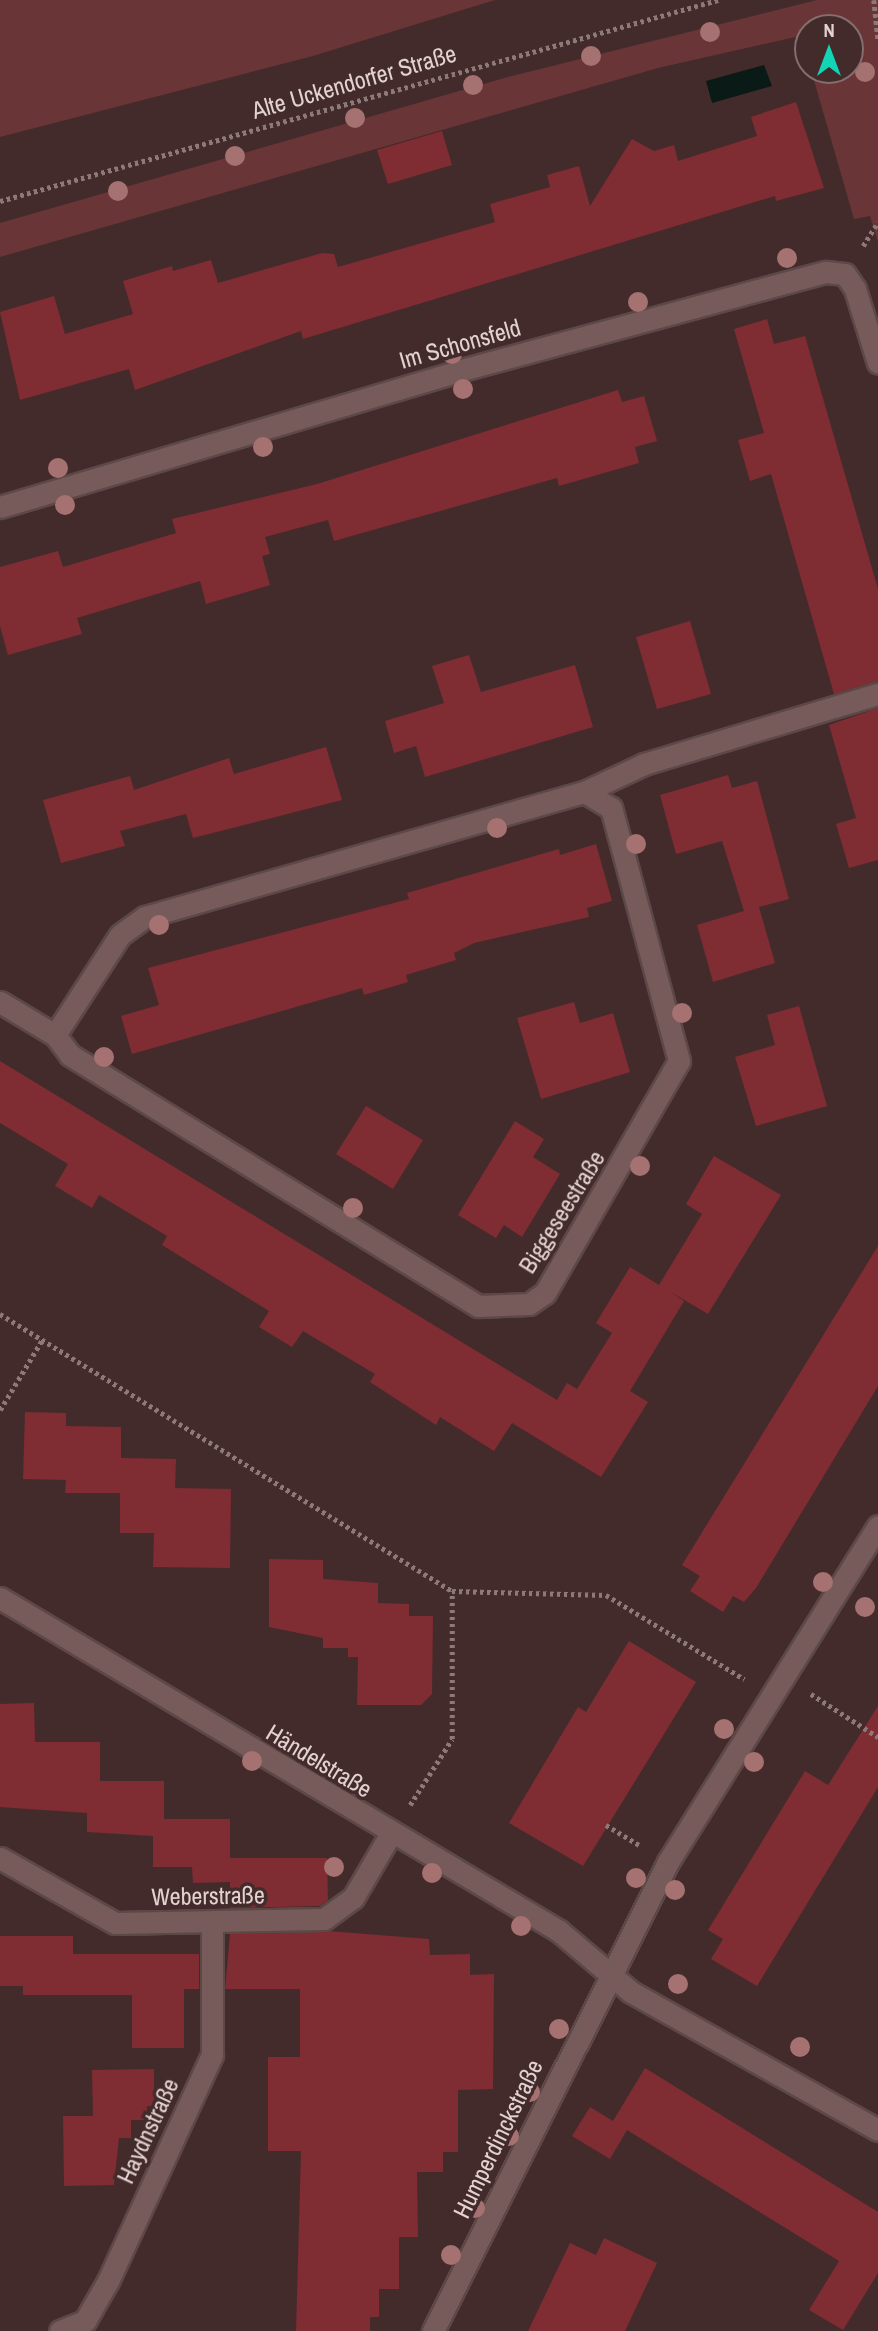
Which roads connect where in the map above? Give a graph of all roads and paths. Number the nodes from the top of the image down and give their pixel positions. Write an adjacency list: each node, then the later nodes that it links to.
1 (718, 0): 4 (path, Alte Uckendorfer Straße)
2 (874, 0): 3 (path)
3 (878, 39)
4 (0, 201)
5 (878, 363): 6 (street, Im Schonsfeld)
6 (0, 507)
7 (878, 694): 8 (street)
8 (584, 792): 10 (street); 10 (street, Biggeseestraße)
9 (0, 1002): 10 (street, Biggeseestraße)
10 (55, 1035)
11 (0, 1314): 12 (path)
12 (42, 1339): 13 (path); 15 (path)
13 (0, 1410)
14 (878, 1526): 17 (street)
15 (452, 1591): 18 (path); 20 (path)
16 (0, 1598): 20 (street, Händelstraße)
17 (784, 1677): 18 (street); 19 (path)
18 (772, 1695): 23 (street)
19 (878, 1737)
20 (390, 1835): 22 (street, Weberstraße); 23 (street, Händelstraße)
21 (0, 1858): 22 (street, Weberstraße)
22 (212, 1924): 25 (street, Haydnstraße)
23 (610, 1970): 24 (street, Händelstraße); 26 (street, Humperdinckstraße)
24 (878, 2130)
25 (60, 2331)
26 (433, 2331)

